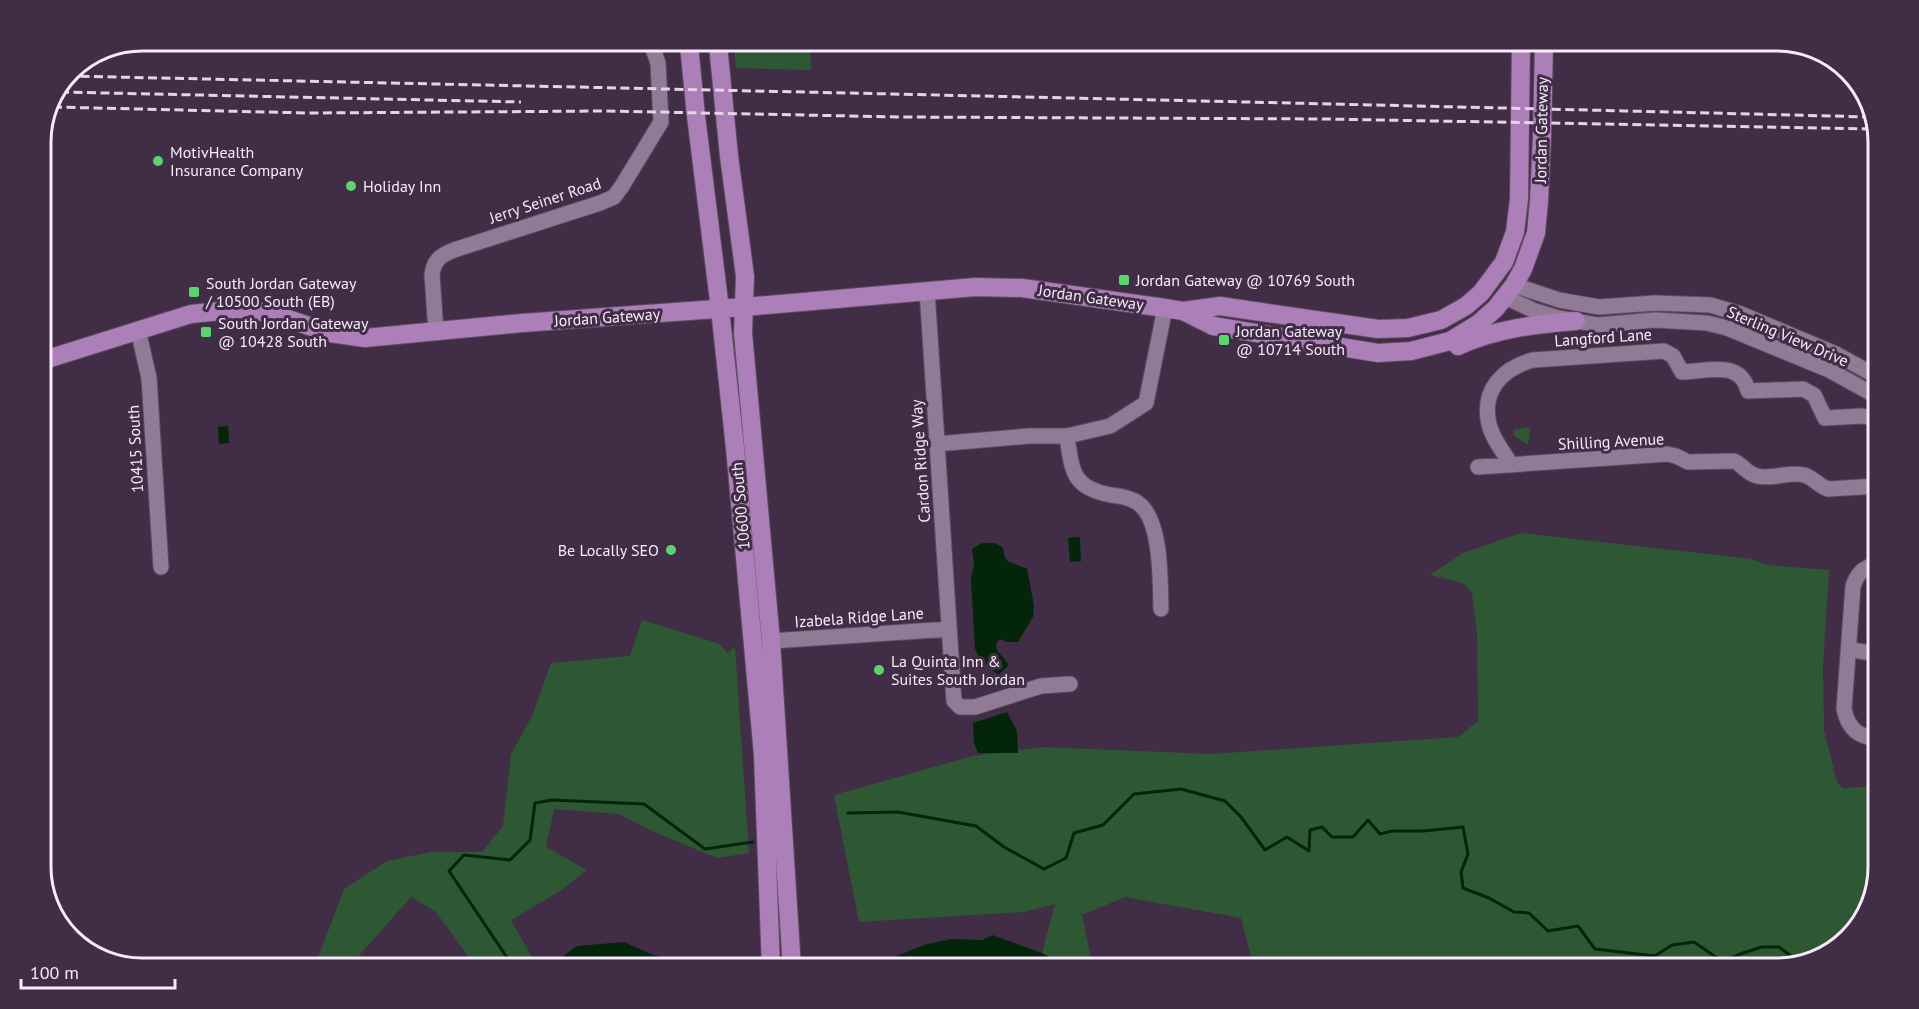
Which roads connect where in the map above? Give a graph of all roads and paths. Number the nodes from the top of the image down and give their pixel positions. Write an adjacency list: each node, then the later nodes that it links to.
1 (654, 51): 15 (street, Jerry Seiner Road)
2 (690, 51): 10 (main road, 10600 South)
3 (719, 51): 9 (main road, 10600 South)
4 (1521, 51): 6 (main road, Jordan Gateway)
5 (1544, 51): 8 (main road, Jordan Gateway)
6 (1518, 208): 8 (main road); 13 (main road, Jordan Gateway)
7 (927, 290): 9 (main road, Jordan Gateway); 11 (main road, Jordan Gateway); 22 (street, Cardon Ridge Way)
8 (1508, 290): 12 (street, Sterling View Drive); 13 (main road); 16 (main road, Jordan Gateway); 18 (street, Sterling View Drive)
9 (744, 307): 10 (main road, Jordan Gateway); 30 (main road, 10600 South)
10 (720, 309): 15 (main road, Jordan Gateway); 35 (main road, 10600 South)
11 (1174, 309): 13 (main road, Jordan Gateway); 16 (main road, Jordan Gateway); 21 (street)
12 (1576, 321): 16 (main road); 19 (street, Sterling View Drive)
13 (1378, 329)
14 (138, 330): 15 (main road, Jordan Gateway); 17 (main road, Jordan Gateway); 26 (street, 10415 South)
15 (436, 332)
16 (1346, 348)
17 (51, 358)
18 (1868, 372)
19 (1868, 391)
20 (1868, 417): 23 (street, Langford Lane)
21 (1067, 436): 22 (street); 28 (street)
22 (936, 444): 29 (street, Cardon Ridge Way)
23 (1511, 465): 24 (street, Shilling Avenue); 25 (street, Shilling Avenue)
24 (1478, 467)
25 (1868, 487)
26 (160, 567)
27 (1868, 568): 31 (street)
28 (1161, 609)
29 (949, 629): 30 (street, Izabela Ridge Lane); 33 (street, Cardon Ridge Way)
30 (771, 641): 36 (main road, 10600 South)
31 (1849, 649): 32 (street); 34 (street)
32 (1868, 652)
33 (1070, 684)
34 (1868, 737)
35 (771, 958)
36 (791, 958)

